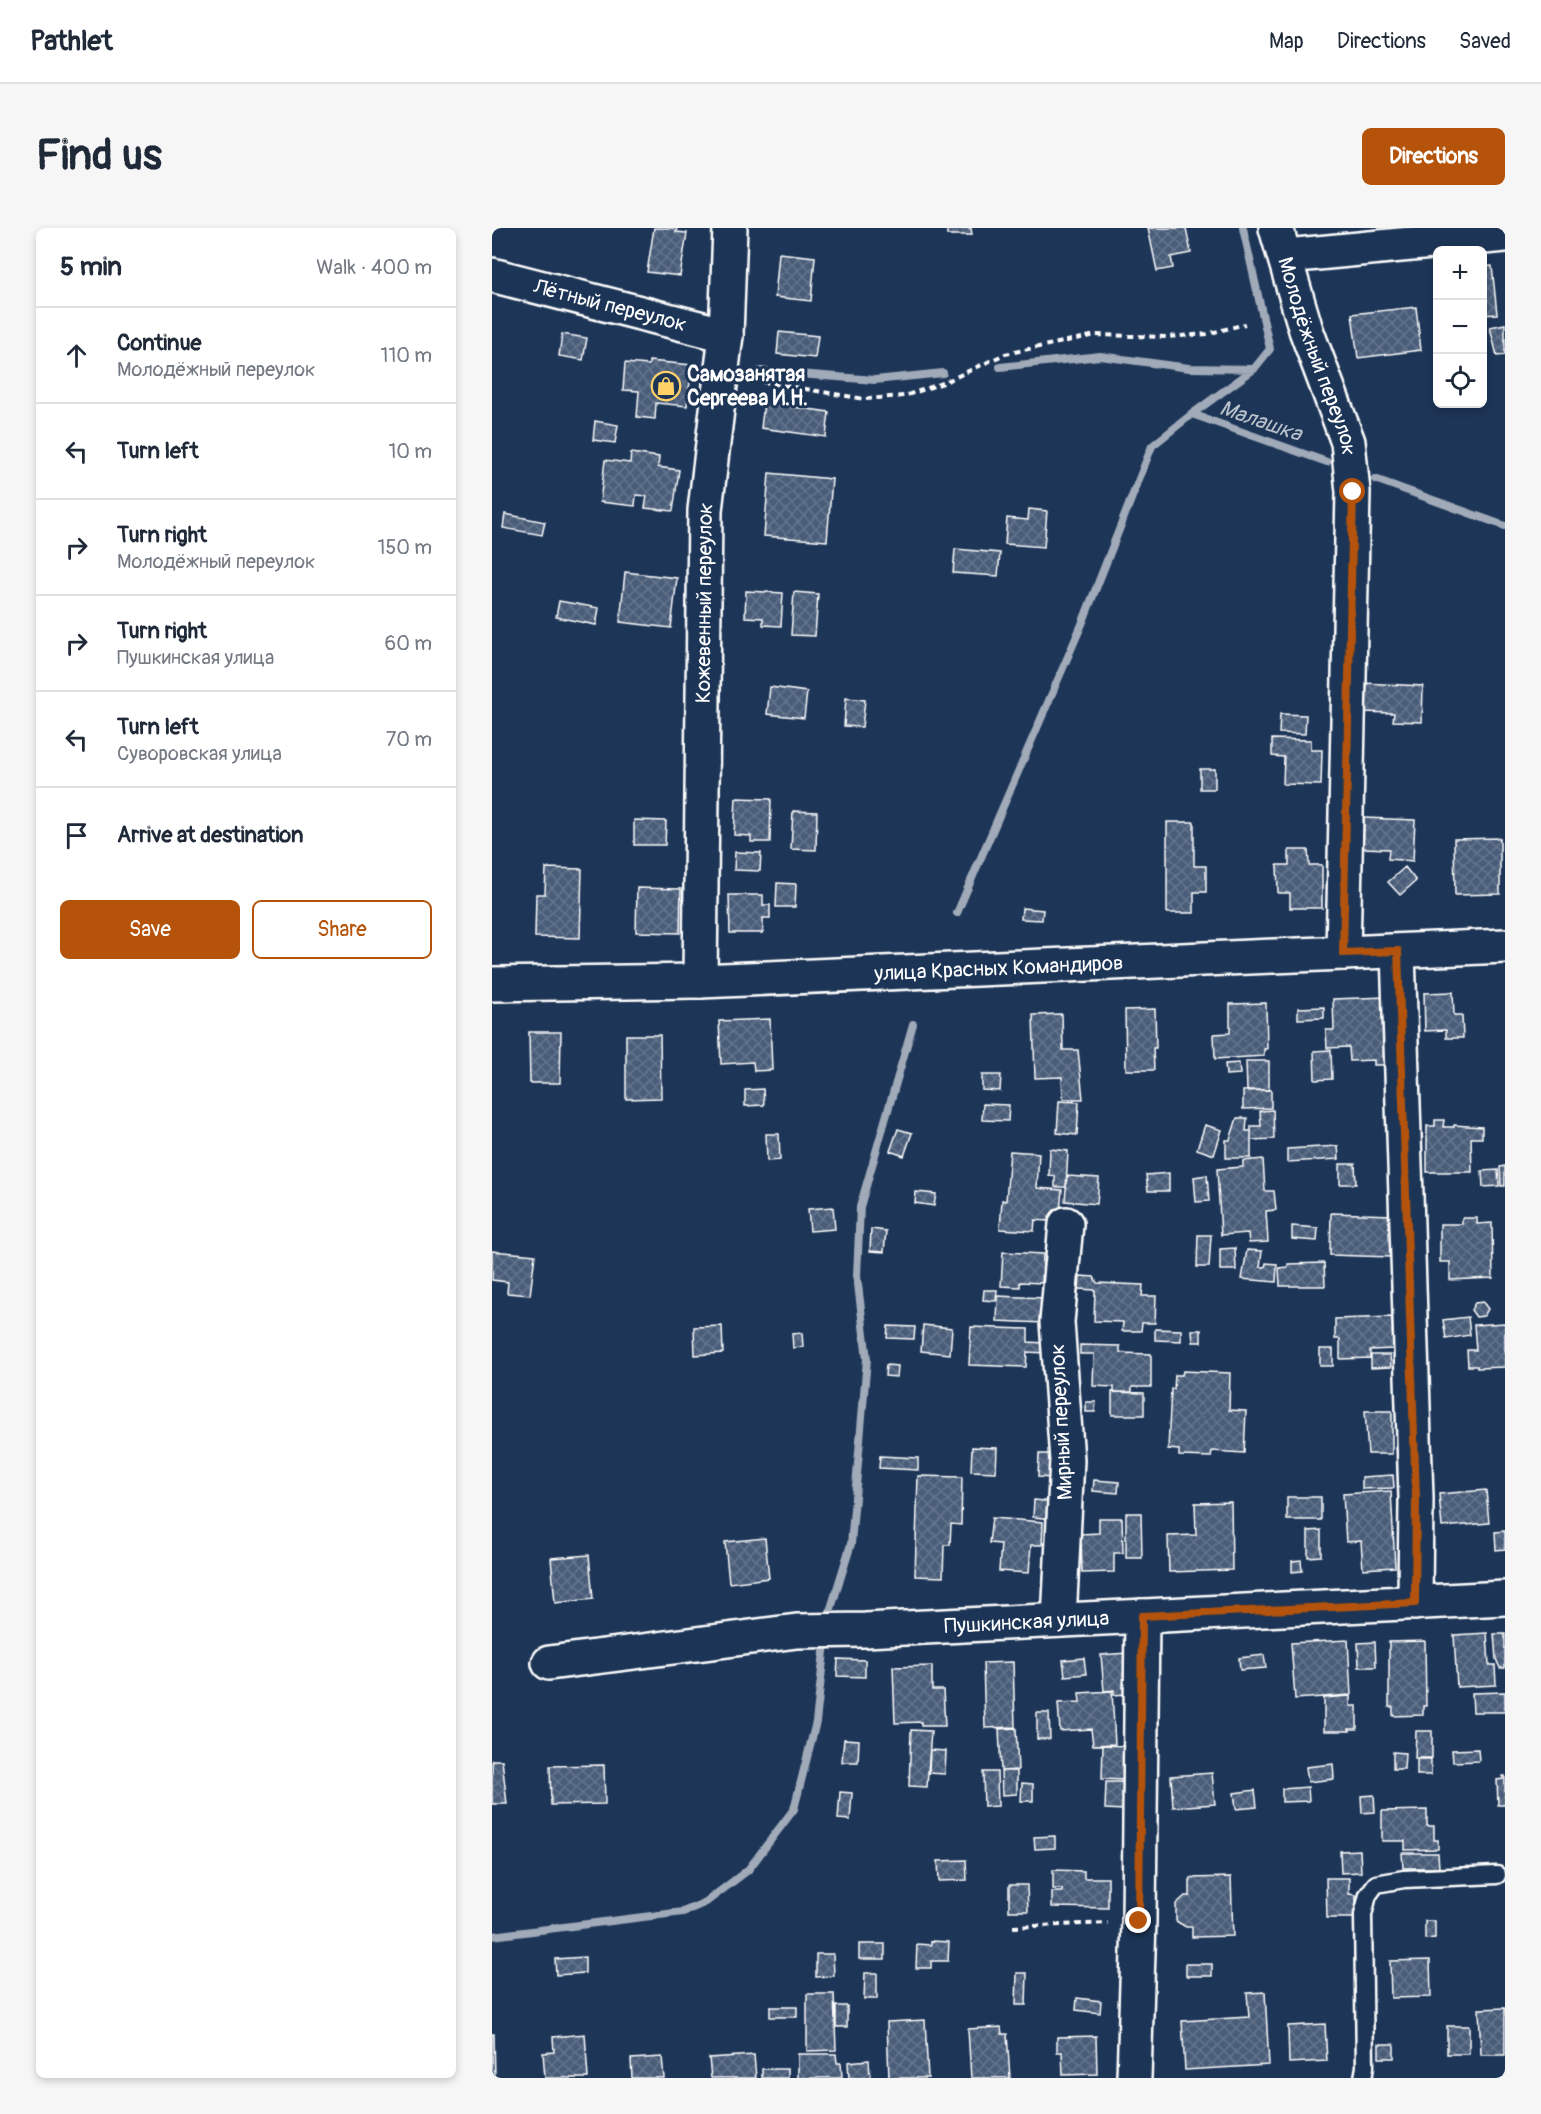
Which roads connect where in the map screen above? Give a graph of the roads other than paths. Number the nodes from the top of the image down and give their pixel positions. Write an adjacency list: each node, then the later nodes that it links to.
1 (730, 228): 5 (street, Кожевенный переулок)
2 (1505, 234): 3 (street)
3 (1281, 242): 8 (street, Молодёжный переулок)
4 (492, 275): 5 (street, Лётный переулок)
5 (726, 335): 9 (street, Кожевенный переулок)
6 (1505, 946): 7 (street, улица Красных Командиров)
7 (1398, 951): 8 (street, улица Красных Командиров); 13 (street)
8 (1343, 953): 9 (street, улица Красных Командиров)
9 (700, 981): 10 (street, улица Красных Командиров)
10 (492, 984)
11 (1066, 1224): 15 (street, Мирный переулок)
12 (1505, 1598): 13 (street, Пушкинская улица)
13 (1415, 1603): 14 (street, Пушкинская улица)
14 (1142, 1616): 15 (street, Пушкинская улица); 18 (street)
15 (1059, 1620): 16 (street, Пушкинская улица)
16 (549, 1663)
17 (1497, 1875): 19 (lane)
18 (1134, 2078)
19 (1363, 2078)

